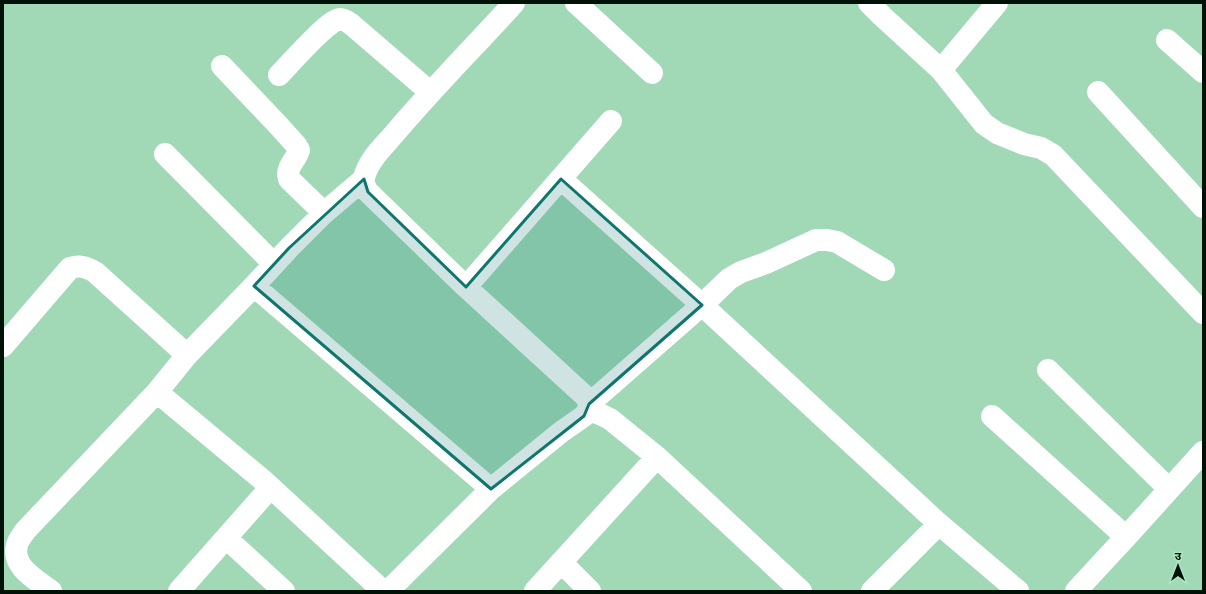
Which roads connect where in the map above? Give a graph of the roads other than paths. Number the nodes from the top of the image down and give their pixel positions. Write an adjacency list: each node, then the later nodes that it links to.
1 (514, 3): 11 (street)
2 (576, 3): 9 (street)
3 (869, 3): 7 (street)
4 (993, 4): 7 (street)
5 (1167, 40): 8 (street)
6 (222, 66): 18 (street)
7 (941, 70): 24 (street)
8 (1203, 72)
9 (652, 73)
10 (279, 75): 11 (street)
11 (430, 92): 15 (street)
12 (1098, 92): 17 (street)
13 (611, 121): 16 (street)
14 (165, 154): 19 (street)
15 (364, 178): 18 (street); 22 (street)
16 (561, 178): 22 (street); 23 (street)
17 (1203, 207)
18 (324, 213): 19 (street)
19 (274, 264): 21 (street)
20 (884, 270): 23 (street)
21 (254, 286): 26 (street); 34 (street)
22 (466, 286): 29 (street)
23 (702, 305): 29 (street); 36 (street)
24 (1203, 313)
25 (3, 346): 26 (street)
26 (187, 355): 28 (street)
27 (1048, 370): 35 (street)
28 (156, 392): 33 (street); 40 (street)
29 (589, 407): 32 (street); 34 (street)
30 (992, 416): 37 (street)
31 (1203, 452): 35 (street)
32 (657, 457): 39 (street); 47 (street)
33 (270, 488): 38 (street); 43 (street)
34 (491, 489): 44 (street)
35 (1169, 489): 37 (street)
36 (939, 524): 48 (street); 49 (street)
37 (1126, 537): 50 (street)
38 (226, 538): 41 (street); 42 (street)
39 (561, 562): 45 (street); 46 (street)
40 (51, 591)
41 (179, 591)
42 (284, 591)
43 (384, 591)
44 (388, 591)
45 (535, 591)
46 (590, 591)
47 (801, 591)
48 (872, 591)
49 (1018, 591)
50 (1076, 591)

